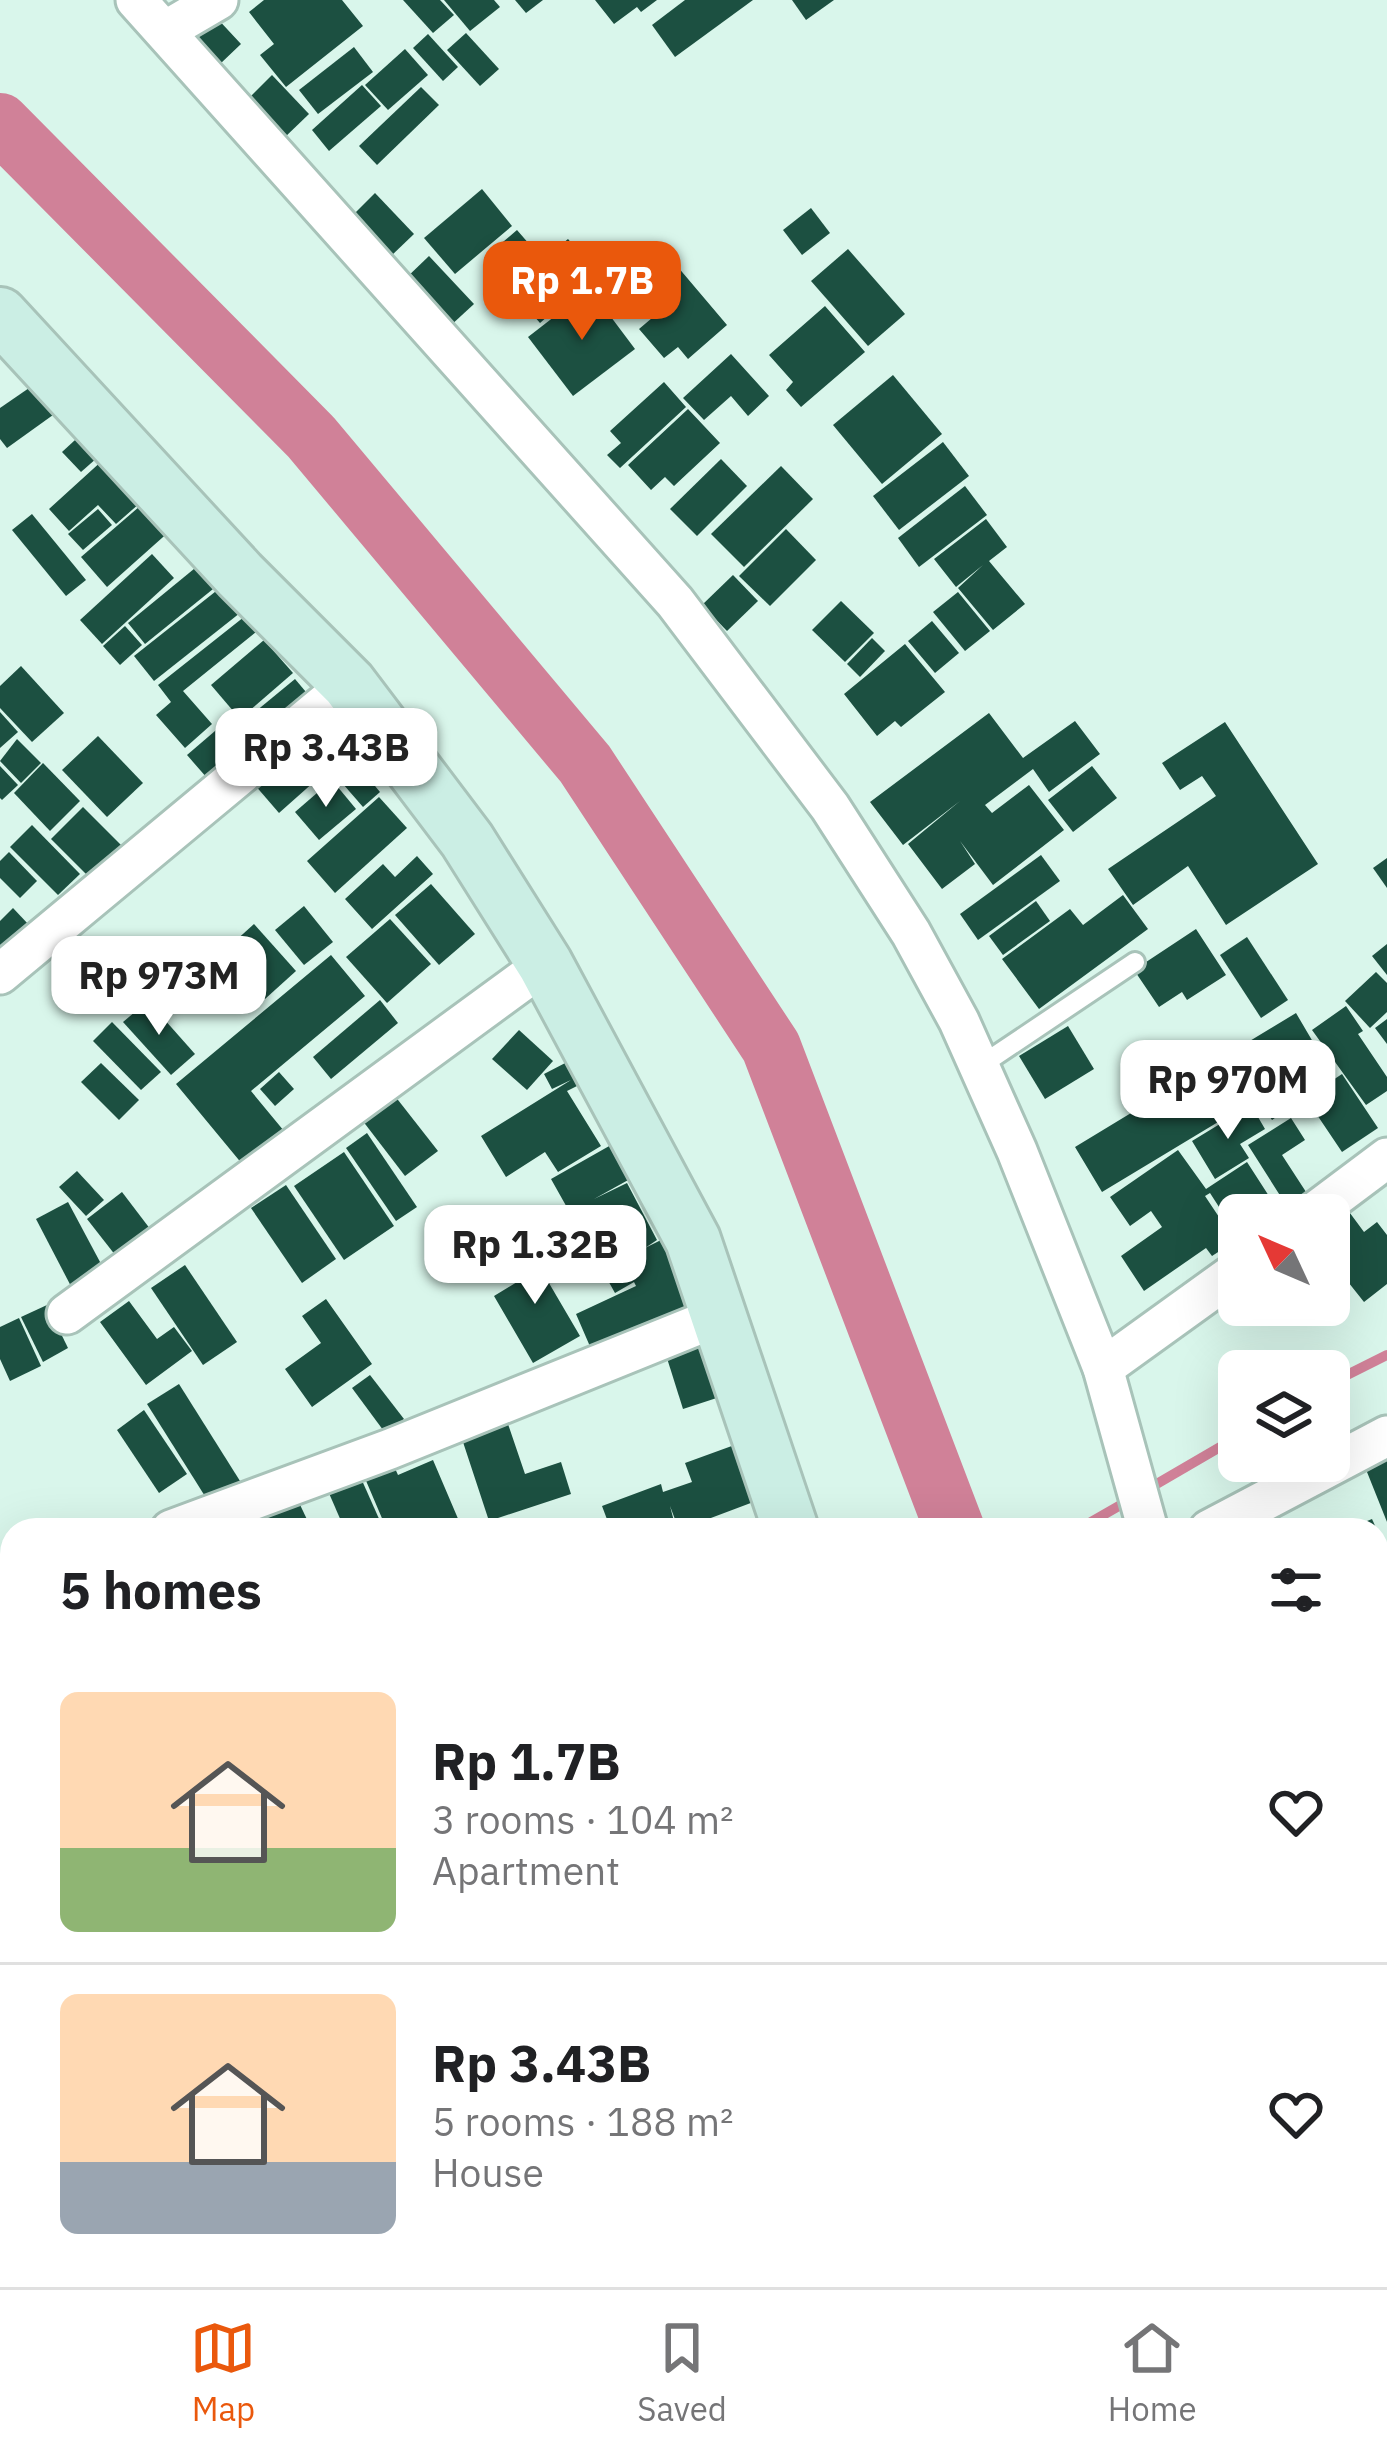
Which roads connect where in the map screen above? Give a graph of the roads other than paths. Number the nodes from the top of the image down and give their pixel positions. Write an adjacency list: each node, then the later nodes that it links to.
1 (136, 0): 3 (street)
2 (218, 0): 3 (street)
3 (165, 31): 9 (street)
4 (0, 314): 5 (street)
5 (349, 684): 7 (street); 8 (street)
6 (1135, 962): 9 (lane)
7 (544, 964): 13 (street); 14 (street)
8 (0, 974)
9 (980, 1066): 15 (street)
10 (1387, 1158): 11 (street)
11 (1339, 1194)
12 (1218, 1285): 15 (street)
13 (68, 1314)
14 (722, 1316): 17 (street); 18 (street)
15 (1103, 1368): 19 (street)
16 (1387, 1436): 20 (street)
17 (203, 1518)
18 (787, 1518)
19 (1144, 1518)
20 (1232, 1518)

